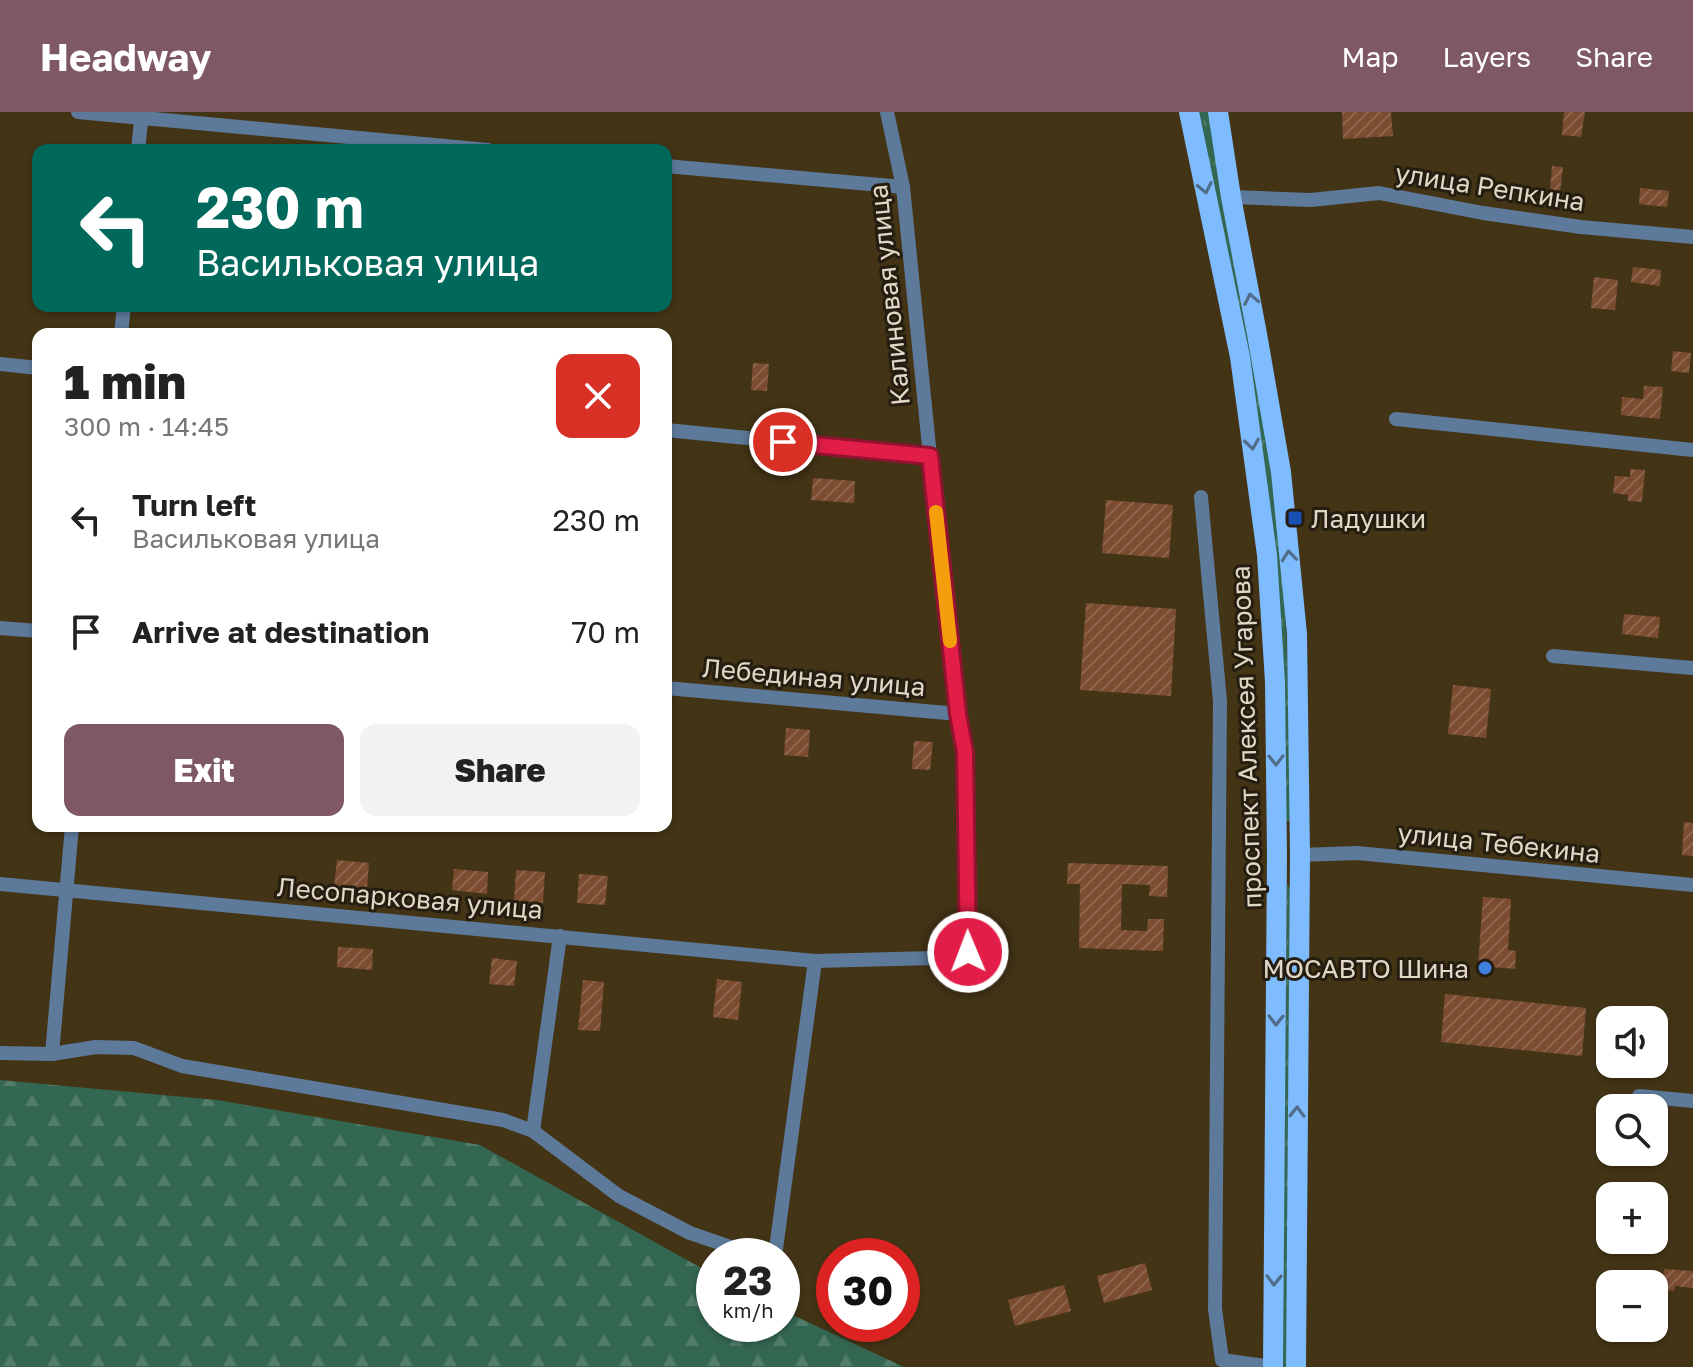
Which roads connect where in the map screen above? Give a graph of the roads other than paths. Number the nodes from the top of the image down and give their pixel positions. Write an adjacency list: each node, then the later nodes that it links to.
1 (78, 112): 5 (street)
2 (887, 112): 9 (street, Калиновая улица)
3 (1189, 112): 26 (main road, проспект Алексея Угарова, one-way to 26)
4 (1218, 112): 10 (main road, проспект Алексея Угарова)
5 (141, 115): 6 (street); 7 (street)
6 (139, 144)
7 (429, 144)
8 (672, 167): 9 (street)
9 (903, 187): 17 (street, Калиновая улица)
10 (1231, 197): 11 (street, улица Репкина); 27 (main road, проспект Алексея Угарова, one-way to 10)
11 (1693, 237)
12 (0, 364): 13 (street)
13 (32, 367)
14 (1396, 419): 16 (street)
15 (672, 431): 17 (street)
16 (1693, 450)
17 (930, 456): 24 (street, Калиновая улица)
18 (1201, 497): 41 (street)
19 (0, 628): 20 (street)
20 (32, 631)
21 (1553, 656): 22 (street)
22 (1693, 668)
23 (672, 689): 24 (street, Лебединая улица)
24 (958, 714): 32 (street, Калиновая улица)
25 (71, 832): 30 (street)
26 (1277, 855): 27 (main road); 41 (main road, проспект Алексея Угарова, one-way to 41)
27 (1300, 855): 29 (street, улица Тебекина); 42 (main road, проспект Алексея Угарова, one-way to 27)
28 (0, 884): 30 (street, Лесопарковая улица)
29 (1693, 885)
30 (66, 890): 31 (street, Лесопарковая улица); 35 (street)
31 (560, 936): 33 (street, Лесопарковая улица); 38 (street)
32 (968, 952): 33 (street, Лесопарковая улица)
33 (815, 961): 40 (street)
34 (0, 1053): 35 (street)
35 (52, 1054): 38 (street)
36 (1668, 1099): 37 (street)
37 (1693, 1101)
38 (533, 1131): 39 (street)
39 (705, 1238)
40 (777, 1238)
41 (1273, 1367)
42 (1296, 1367)

